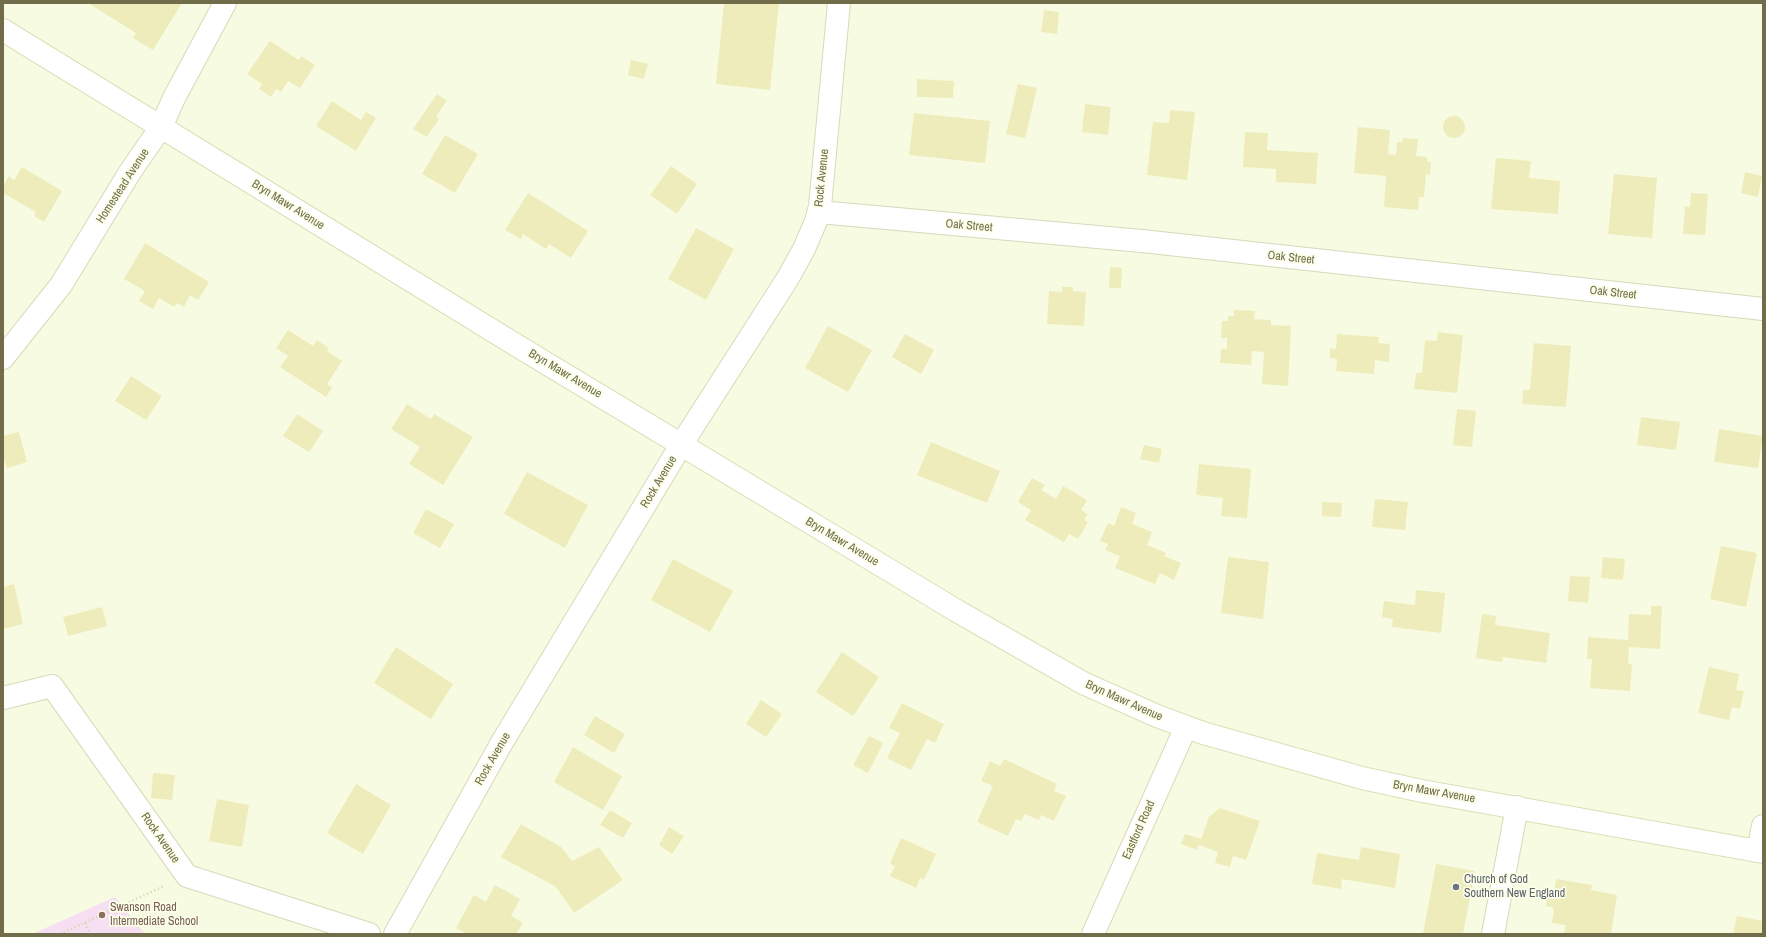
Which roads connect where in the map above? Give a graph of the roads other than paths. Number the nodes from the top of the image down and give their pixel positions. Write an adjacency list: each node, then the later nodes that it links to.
1 (225, 3): 4 (street, Homestead Avenue)
2 (839, 3): 5 (street, Rock Avenue)
3 (3, 30): 4 (street, Bryn Mawr Avenue)
4 (161, 127): 7 (street, Homestead Avenue); 8 (street, Bryn Mawr Avenue)
5 (819, 212): 6 (street, Oak Street); 8 (street, Rock Avenue)
6 (1763, 309)
7 (3, 358)
8 (681, 445): 10 (street, Bryn Mawr Avenue); 15 (street, Rock Avenue)
9 (3, 698): 14 (street, Rock Avenue)
10 (1186, 727): 11 (street, Bryn Mawr Avenue); 16 (street, Eastford Road)
11 (1517, 807): 13 (street, Bryn Mawr Avenue); 17 (street)
12 (1763, 826): 13 (street)
13 (1760, 852)
14 (369, 934)
15 (395, 934)
16 (1093, 934)
17 (1493, 934)

